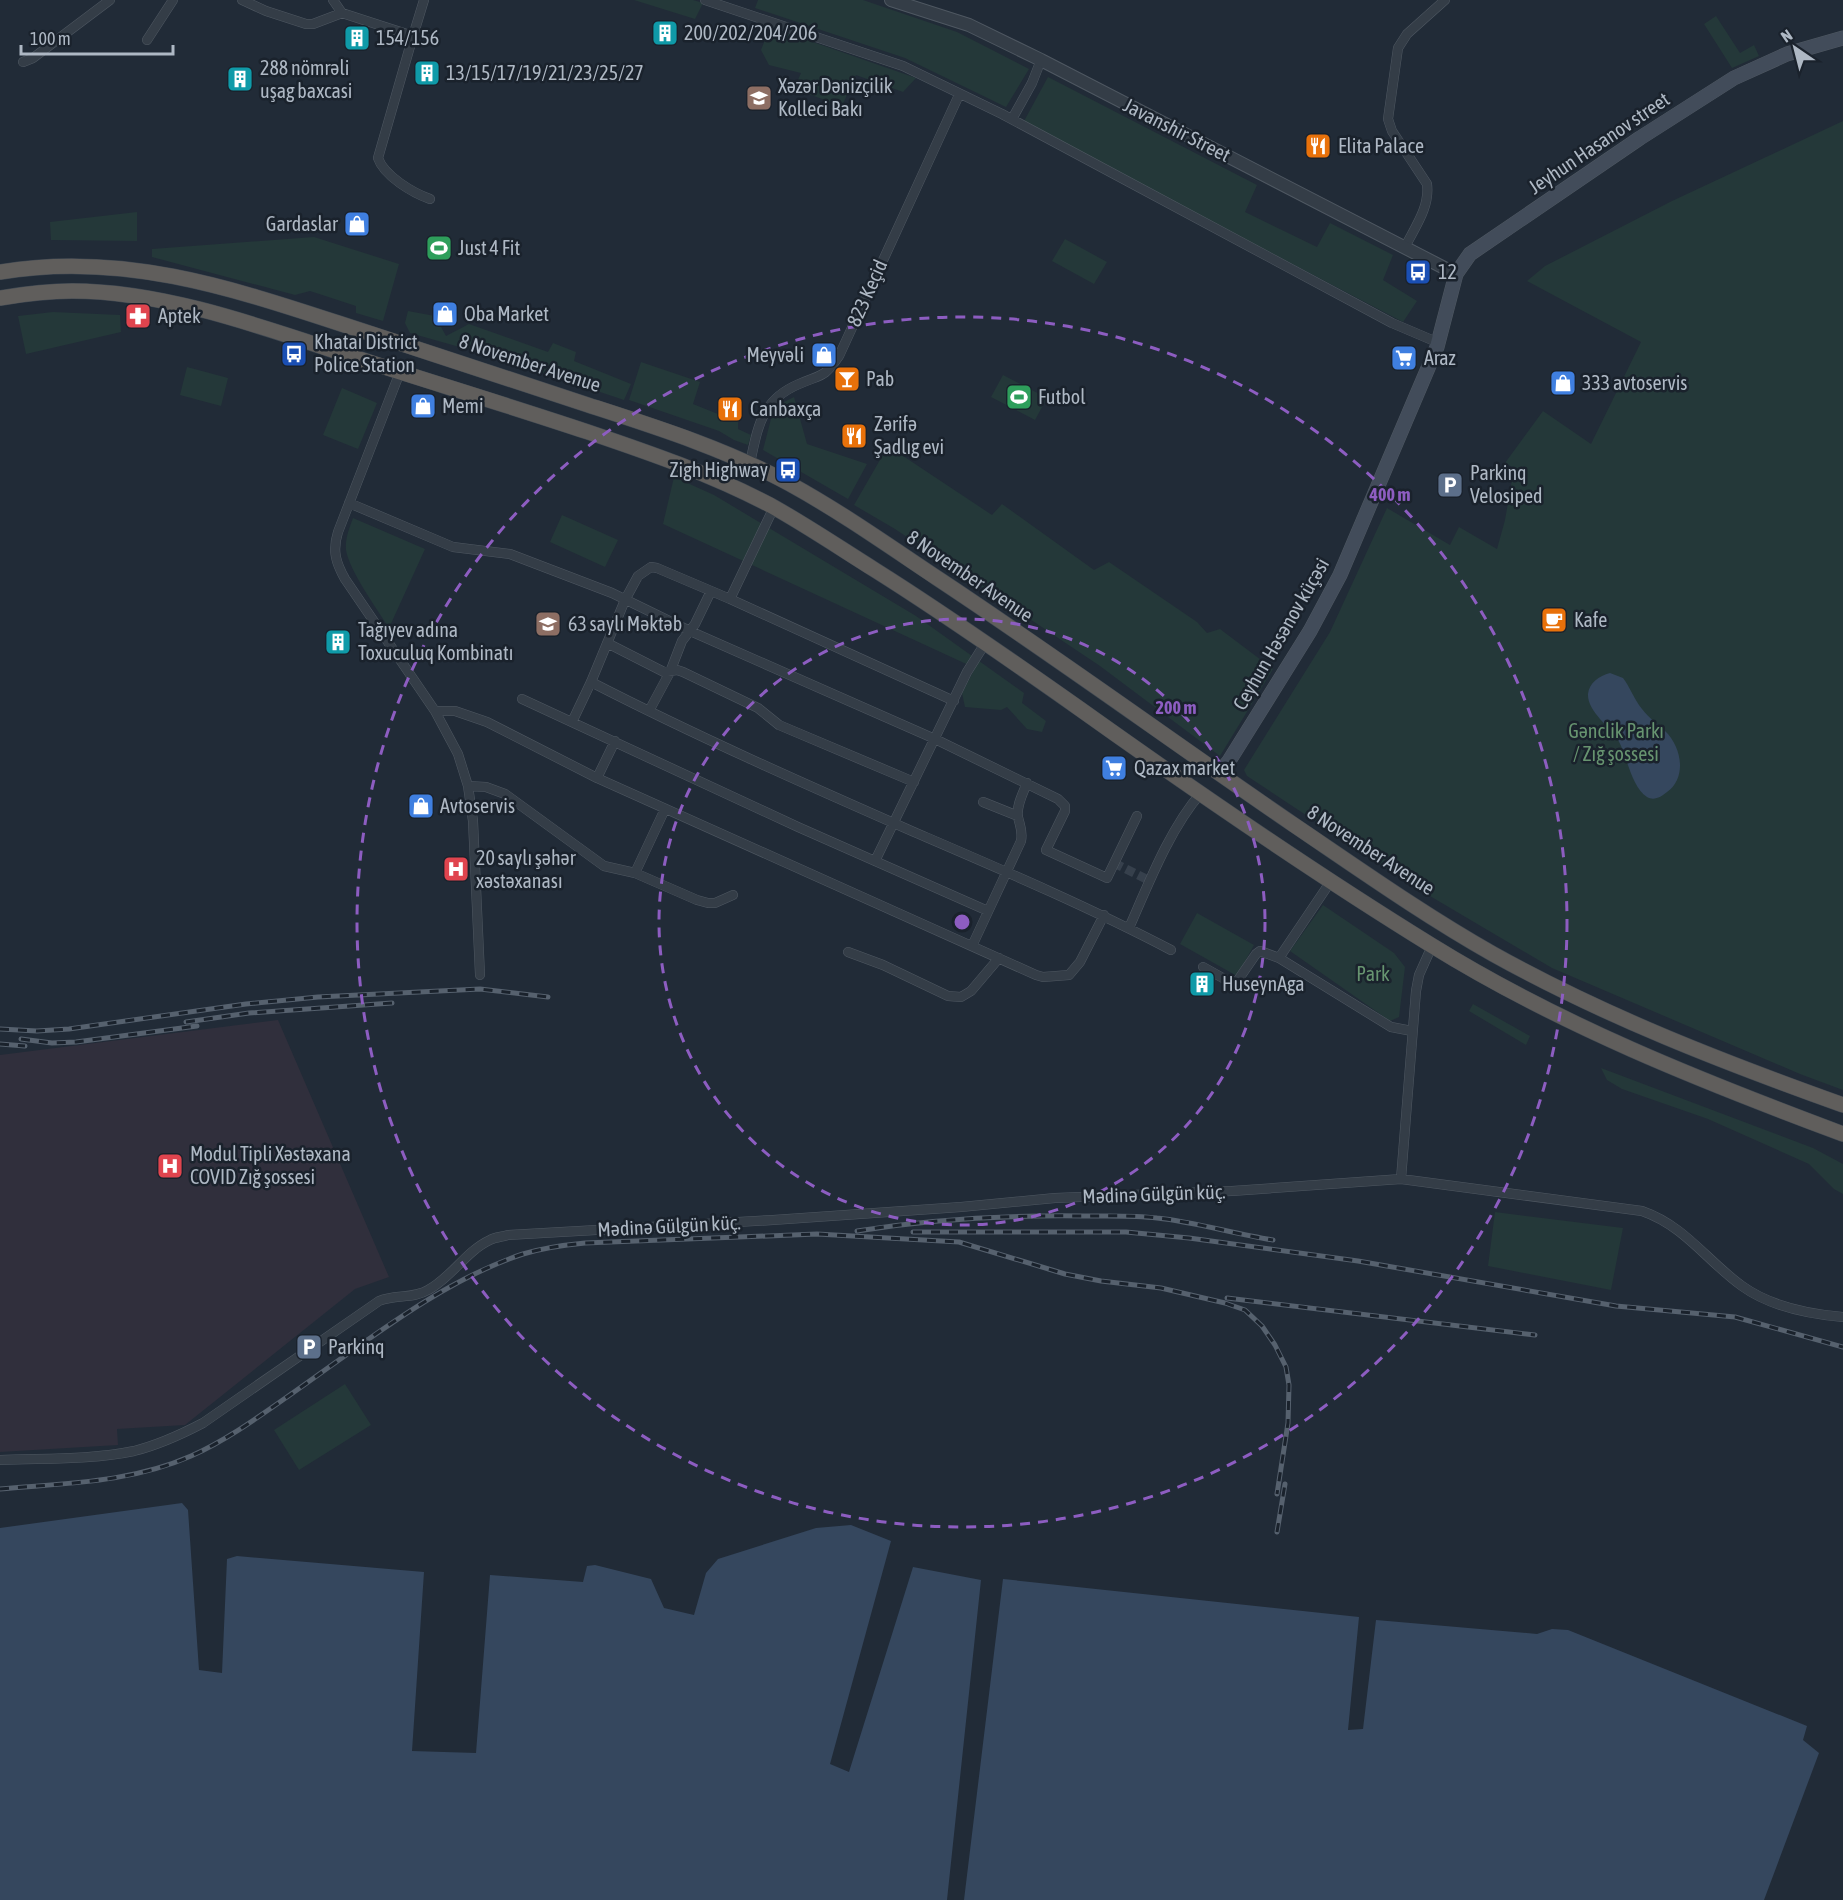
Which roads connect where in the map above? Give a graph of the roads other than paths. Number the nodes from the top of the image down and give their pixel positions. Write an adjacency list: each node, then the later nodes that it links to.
1 (110, 0): 15 (street)
2 (173, 0): 13 (street)
3 (242, 0): 9 (street)
4 (333, 0): 10 (street)
5 (424, 0): 11 (street)
6 (705, 0): 16 (street)
7 (891, 0): 14 (street, Javanshir Street)
8 (1445, 0): 19 (street)
9 (259, 3): 10 (street)
10 (342, 13): 11 (street)
11 (413, 36): 18 (street)
12 (1843, 38): 21 (main road, Jeyhun Hasanov street)
13 (147, 39)
14 (1041, 60): 17 (street); 19 (street, Javanshir Street)
15 (23, 62)
16 (959, 94): 17 (street); 25 (street, 823 Keçid)
17 (1012, 119): 23 (street)
18 (430, 199)
19 (1405, 248): 21 (street, Javanshir Street)
20 (0, 272): 25 (highway, 8 November Avenue)
21 (1456, 274): 23 (main road, Jeyhun Hasanov street)
22 (0, 298): 24 (highway)
23 (1438, 344): 43 (main road, Ceyhun Həsənov küçəsi)
24 (400, 372): 26 (street); 27 (highway)
25 (750, 463): 43 (highway, 8 November Avenue)
26 (349, 503): 30 (street); 38 (street)
27 (774, 507): 29 (street); 32 (highway)
28 (711, 591): 29 (street); 30 (street); 31 (street)
29 (730, 598): 37 (street)
30 (626, 600): 31 (street); 33 (street)
31 (690, 631): 34 (street); 41 (street)
32 (986, 642): 37 (street); 48 (highway)
33 (607, 643): 34 (street); 35 (street)
34 (670, 672): 39 (street); 45 (street)
35 (591, 682): 39 (street); 40 (street)
36 (522, 699): 40 (street)
37 (954, 700): 41 (street)
38 (435, 711): 44 (street); 47 (street)
39 (649, 711): 53 (street)
40 (572, 722): 42 (street)
41 (935, 739): 45 (street); 46 (street)
42 (615, 741): 44 (street); 54 (street)
43 (1219, 773): 48 (highway); 71 (highway, 8 November Avenue)
44 (597, 778): 50 (street)
45 (914, 782): 53 (street)
46 (1027, 783): 51 (street); 52 (street)
47 (468, 786): 56 (street); 69 (street)
48 (1201, 793): 57 (highway); 61 (street)
49 (983, 802): 51 (street)
50 (665, 808): 56 (street); 62 (street)
51 (1018, 816): 55 (street)
52 (1137, 816)
53 (894, 823): 54 (street); 55 (street)
54 (875, 861): 59 (street)
55 (1007, 872): 59 (street); 60 (street)
56 (635, 873): 58 (street)
57 (1331, 881): 63 (highway); 67 (street)
58 (733, 895)
59 (988, 911): 62 (street)
60 (1104, 915): 61 (street); 66 (street)
61 (1130, 928): 64 (street)
62 (972, 946): 66 (street)
63 (1432, 946): 70 (street); 72 (highway)
64 (1171, 950)
65 (848, 952): 66 (street)
66 (999, 958)
67 (1279, 958): 68 (street); 70 (street)
68 (1203, 968)
69 (480, 975)
70 (1412, 1031): 73 (street)
71 (1843, 1105)
72 (1843, 1134)
73 (1401, 1179): 74 (street, Mədinə Gülgün küç.); 75 (street, Mədinə Gülgün küç.)
74 (1843, 1317)
75 (0, 1460)

